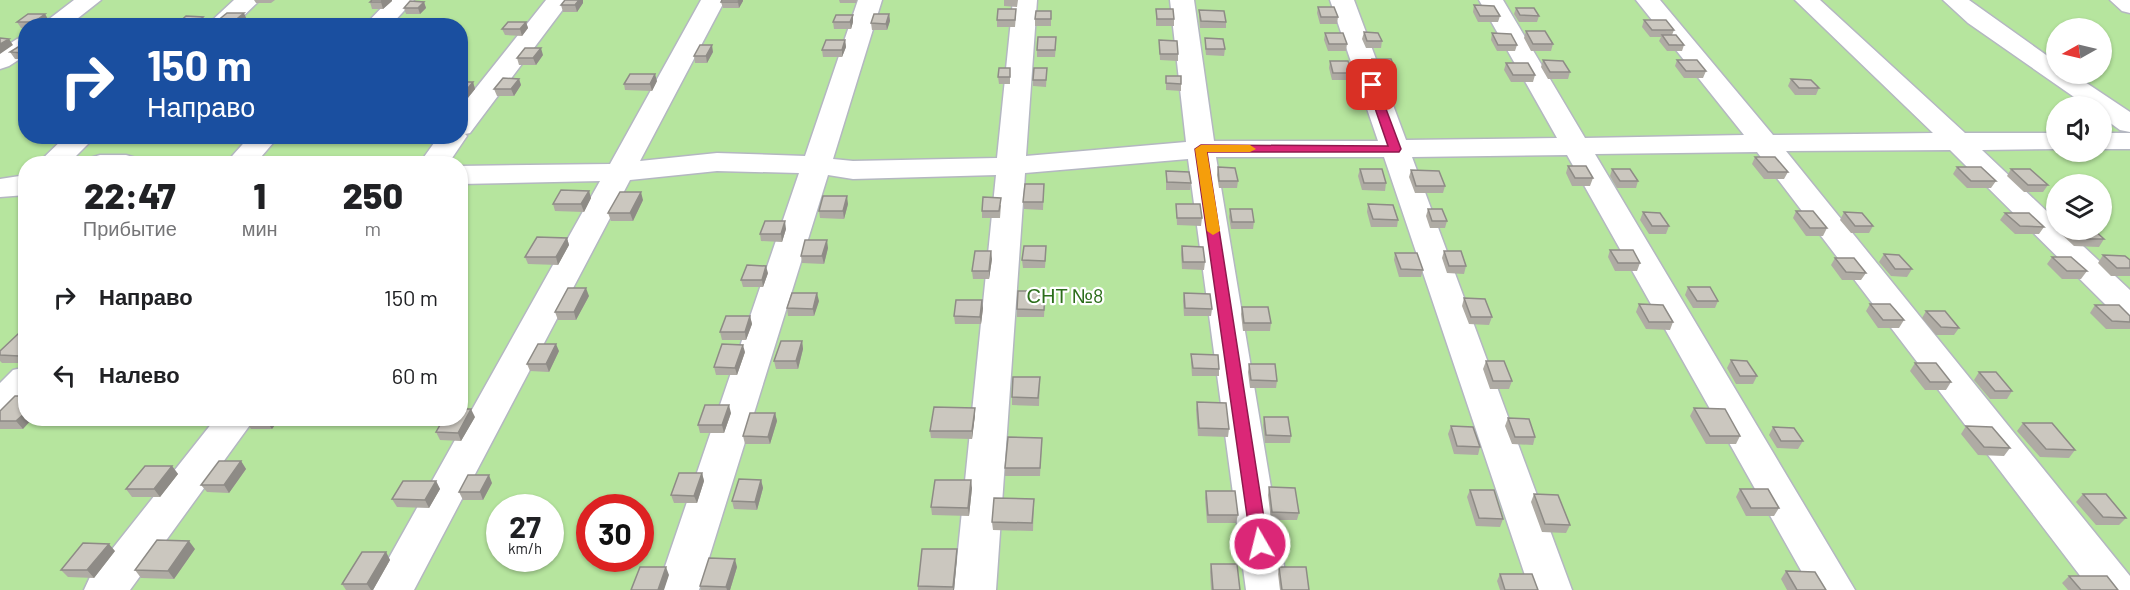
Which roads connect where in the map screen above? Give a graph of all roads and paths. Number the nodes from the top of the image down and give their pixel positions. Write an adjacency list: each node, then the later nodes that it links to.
1 (89, 0): 16 (street)
2 (249, 0): 17 (street)
3 (402, 0): 18 (street)
4 (558, 0): 23 (street)
5 (713, 0): 39 (street)
6 (870, 0): 37 (street)
7 (1025, 0): 38 (street)
8 (1182, 0): 33 (street)
9 (1342, 0): 34 (street)
10 (1491, 0): 32 (street)
11 (1648, 0): 29 (street)
12 (1807, 0): 28 (street)
13 (1955, 0): 21 (street)
14 (2122, 0): 15 (street)
15 (2130, 6)
16 (63, 18)
17 (228, 18)
18 (384, 18)
19 (18, 49): 20 (street)
20 (0, 61)
21 (2046, 66)
22 (2072, 84): 24 (street)
23 (468, 117)
24 (2130, 124)
25 (2046, 141): 28 (street)
26 (2112, 141): 27 (street)
27 (2130, 141)
28 (1958, 142): 29 (street); 43 (street)
29 (1765, 143): 32 (street); 54 (street)
30 (74, 144): 35 (street)
31 (258, 144): 36 (street)
32 (1575, 146): 34 (street); 53 (street)
33 (1201, 149): 34 (street); 38 (street); 51 (street)
34 (1395, 149): 52 (street)
35 (60, 156)
36 (247, 156)
37 (817, 165): 38 (street); 39 (street); 49 (street)
38 (1011, 166): 50 (street)
39 (619, 172): 40 (street); 48 (street)
40 (468, 175)
41 (18, 187): 42 (street)
42 (0, 188)
43 (2130, 309)
44 (18, 387): 45 (street)
45 (0, 405)
46 (231, 426): 47 (street)
47 (105, 590)
48 (392, 590)
49 (678, 590)
50 (975, 590)
51 (1267, 590)
52 (1551, 590)
53 (1834, 590)
54 (2116, 590)

